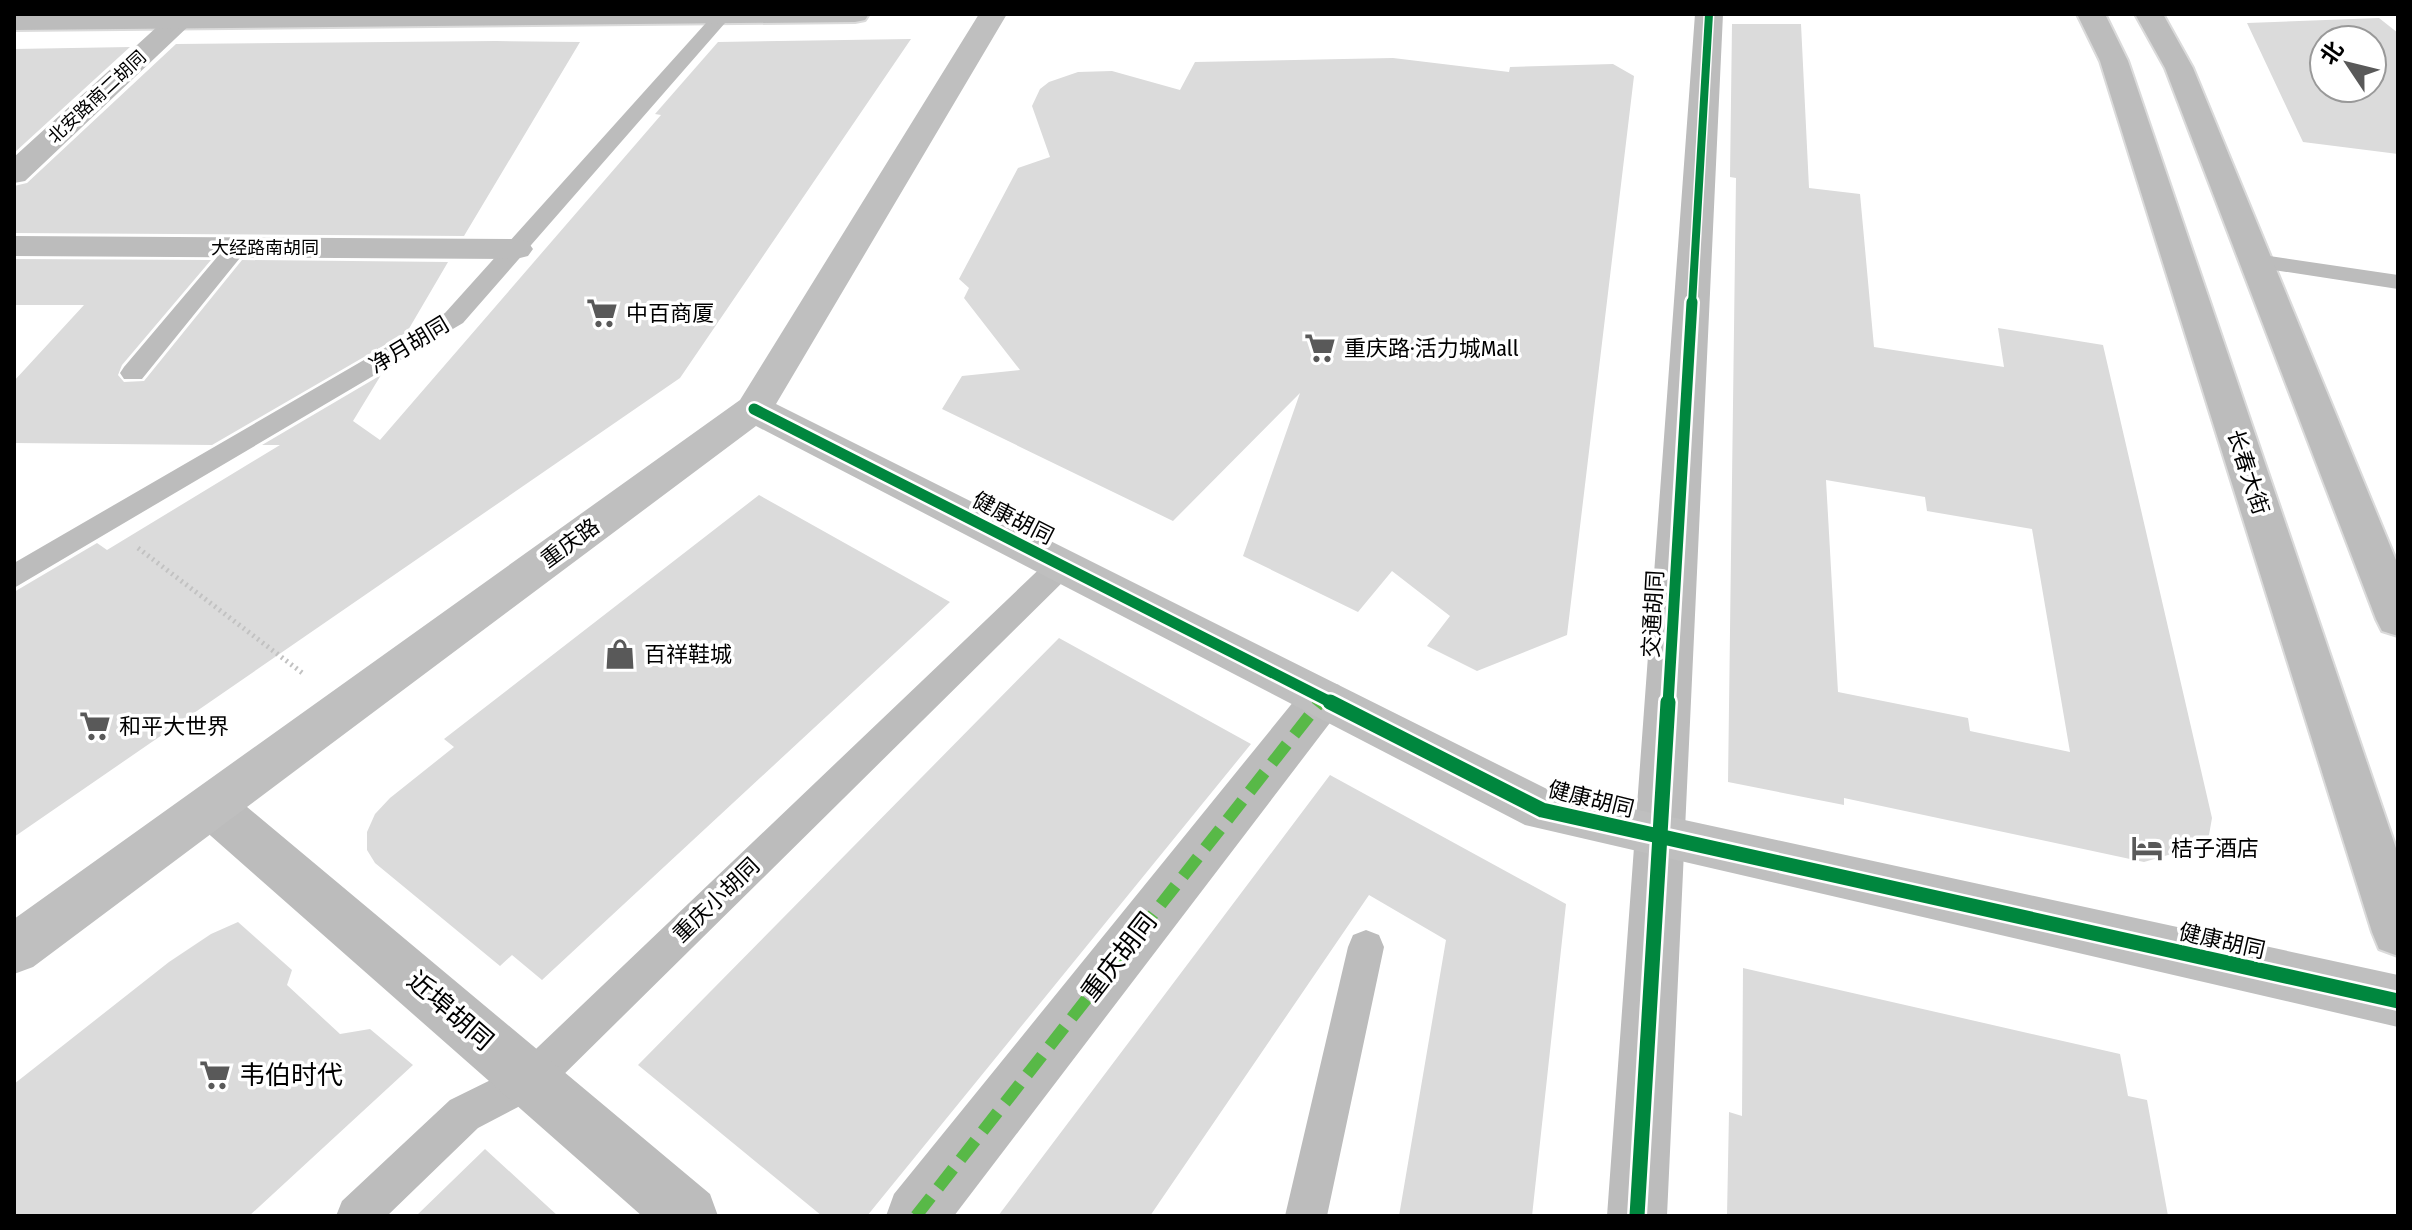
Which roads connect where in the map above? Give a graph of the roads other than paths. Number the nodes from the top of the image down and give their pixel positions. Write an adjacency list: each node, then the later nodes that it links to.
1 (855, 14): 6 (main road)
2 (993, 14): 16 (main road, 重庆路)
3 (1709, 14): 22 (main road, 交通胡同)
4 (2091, 14): 23 (main road, 长春大街)
5 (2149, 14): 13 (main road)
6 (723, 15): 7 (main road); 12 (lane, 净月胡同)
7 (180, 21): 8 (main road); 9 (main road, 北安路南二胡同)
8 (14, 22)
9 (14, 174)
10 (14, 246): 11 (main road, 大经路南胡同)
11 (237, 248): 12 (main road, 大经路南胡同); 15 (lane)
12 (516, 249): 18 (lane, 净月胡同)
13 (2256, 261): 14 (lane); 19 (main road)
14 (2398, 282)
15 (133, 373)
16 (754, 409): 17 (main road, 健康胡同); 21 (main road, 重庆路)
17 (1062, 565): 20 (main road, 健康胡同); 27 (lane, 重庆小胡同)
18 (14, 577)
19 (2398, 619)
20 (1323, 698): 22 (main road, 健康胡同); 30 (main road, 重庆胡同)
21 (211, 806): 25 (main road, 重庆路); 27 (main road, 近埠胡同)
22 (1660, 836): 26 (main road, 健康胡同); 32 (main road, 交通胡同)
23 (2398, 932)
24 (1366, 947): 31 (lane)
25 (14, 950)
26 (2398, 1001)
27 (531, 1080): 28 (lane, 重庆小胡同); 29 (main road, 近埠胡同)
28 (357, 1216)
29 (688, 1216)
30 (916, 1216)
31 (1306, 1216)
32 (1637, 1216)

